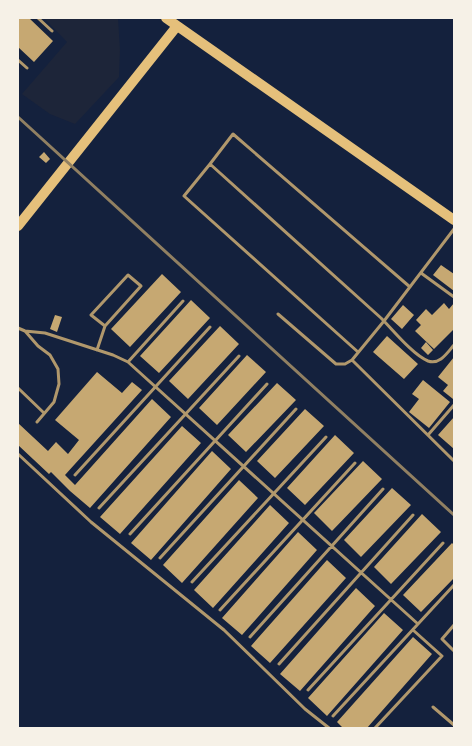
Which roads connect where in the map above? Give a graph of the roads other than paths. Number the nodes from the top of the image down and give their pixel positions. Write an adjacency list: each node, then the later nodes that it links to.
1 (38, 18): 4 (lane)
2 (166, 18): 3 (main road)
3 (177, 26): 8 (main road); 9 (main road)
4 (52, 31)
5 (18, 60): 6 (lane)
6 (27, 68)
7 (210, 164): 12 (lane); 16 (lane); 23 (lane)
8 (454, 220)
9 (18, 226)
10 (454, 229): 11 (lane)
11 (421, 273): 12 (lane); 13 (lane)
12 (410, 287): 16 (lane)
13 (454, 297)
14 (183, 301): 26 (lane)
15 (278, 314): 25 (lane)
16 (384, 321): 21 (lane); 23 (lane)
17 (104, 326): 17 (lane); 22 (lane)
18 (210, 327): 28 (lane)
19 (18, 328): 20 (lane)
20 (26, 331): 22 (lane); 32 (lane)
21 (454, 345)
22 (96, 350): 26 (lane)
23 (358, 352): 25 (lane)
24 (239, 356): 33 (lane)
25 (352, 360): 35 (lane)
26 (128, 362): 28 (lane)
27 (267, 384): 37 (lane)
28 (155, 387): 33 (lane); 42 (lane)
29 (18, 388): 32 (lane)
30 (454, 405): 35 (lane)
31 (296, 409): 41 (lane)
32 (44, 413): 34 (lane)
33 (186, 414): 37 (lane); 45 (lane)
34 (37, 422)
35 (428, 436): 39 (lane)
36 (326, 437): 44 (lane)
37 (215, 441): 41 (lane); 48 (lane)
38 (18, 454): 67 (lane)
39 (454, 461)
40 (355, 463): 47 (lane)
41 (243, 466): 44 (lane); 51 (lane)
42 (74, 475)
43 (383, 489): 50 (lane)
44 (273, 494): 47 (lane); 53 (lane)
45 (99, 508)
46 (413, 515): 52 (lane)
47 (302, 520): 50 (lane); 56 (lane)
48 (130, 534)
49 (443, 542): 55 (lane)
50 (332, 546): 52 (lane); 60 (lane)
51 (160, 558)
52 (361, 573): 55 (lane); 62 (lane)
53 (192, 582)
54 (454, 585): 57 (lane)
55 (391, 600): 57 (lane); 63 (lane)
56 (220, 610)
57 (418, 624): 59 (lane)
58 (454, 626): 61 (lane)
59 (413, 630): 65 (lane); 68 (lane)
60 (250, 637)
61 (454, 651)
62 (280, 664)
63 (308, 690)
64 (433, 707): 66 (lane)
65 (333, 716)
66 (454, 725)
67 (329, 728)
68 (375, 728)

